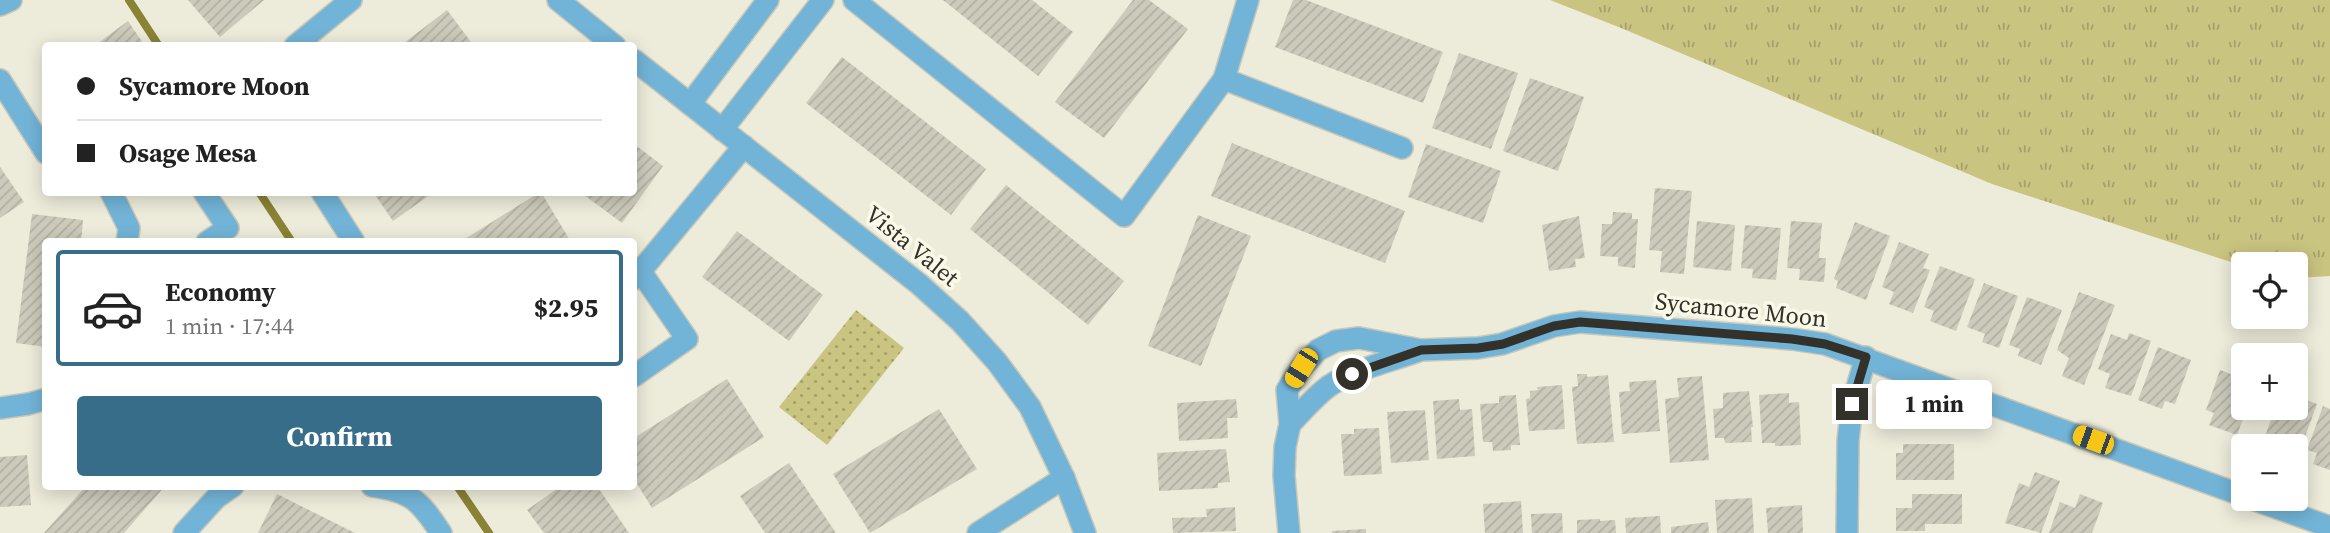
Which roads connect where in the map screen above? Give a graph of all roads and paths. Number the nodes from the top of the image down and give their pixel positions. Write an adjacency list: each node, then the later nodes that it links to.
1 (11, 0): 8 (street)
2 (351, 0): 9 (street)
3 (558, 0): 10 (street)
4 (768, 0): 14 (street)
5 (823, 0): 15 (street)
6 (855, 0): 12 (street)
7 (1248, 0): 12 (street)
8 (0, 5)
9 (300, 42)
10 (610, 42)
11 (637, 62): 14 (street, Vista Valet)
12 (1224, 79): 18 (street)
13 (0, 80): 17 (street)
14 (690, 104): 15 (street, Vista Valet)
15 (722, 130): 16 (street, Vista Valet)
16 (744, 146): 25 (street); 32 (street, Vista Valet)
17 (42, 147)
18 (1402, 148)
19 (113, 196): 22 (street)
20 (207, 196): 23 (street)
21 (324, 196): 24 (street)
22 (128, 238)
23 (213, 238)
24 (351, 238)
25 (638, 276): 28 (street)
26 (1421, 350): 27 (street, Sycamore Moon); 31 (street, Sycamore Moon); 31 (street, Sycamore Moon)
27 (1866, 357): 35 (street, Sycamore Moon); 43 (street)
28 (637, 374)
29 (42, 400): 30 (street)
30 (0, 408)
31 (1290, 424): 42 (street)
32 (1064, 478): 40 (street); 41 (street, Vista Valet)
33 (227, 490): 38 (street)
34 (399, 490): 39 (street)
35 (2231, 491)
36 (2285, 511): 37 (street)
37 (2330, 527)
38 (184, 533)
39 (441, 533)
40 (978, 533)
41 (1085, 533)
42 (1289, 533)
43 (1847, 533)

